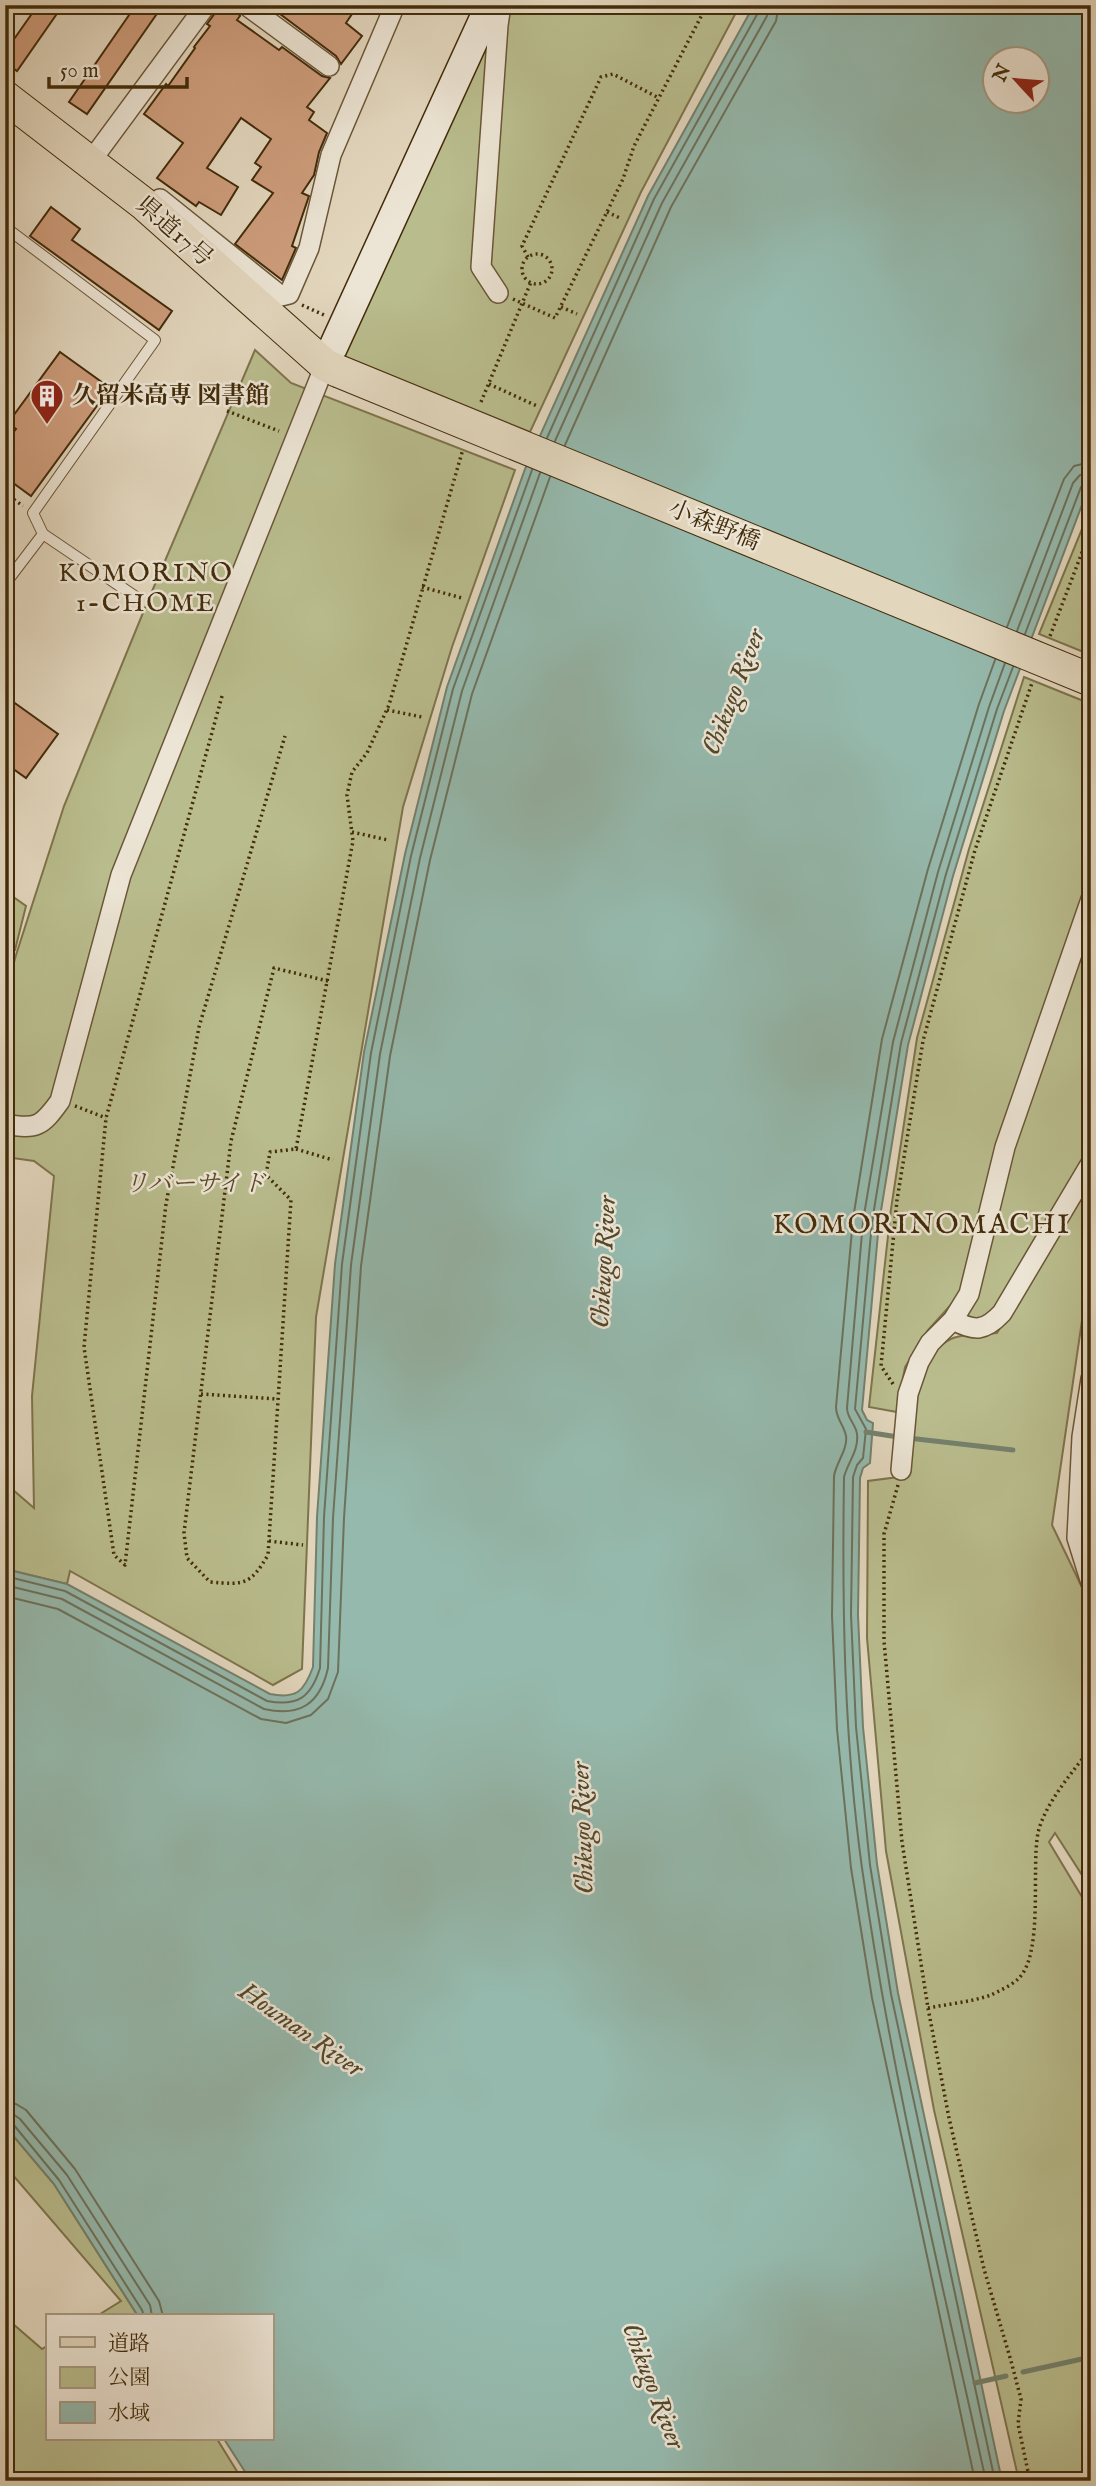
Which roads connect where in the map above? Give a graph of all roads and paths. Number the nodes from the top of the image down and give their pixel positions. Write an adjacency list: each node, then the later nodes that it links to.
1 (206, 5): 11 (street)
2 (246, 5): 7 (street)
3 (396, 5): 18 (street)
4 (490, 5): 23 (street)
5 (501, 5): 17 (street)
6 (707, 5): 8 (path)
7 (329, 66)
8 (659, 98): 12 (path); 15 (path)
9 (6, 100): 10 (main road, 県道17号)
10 (47, 128): 11 (street); 23 (main road, 県道17号)
11 (99, 150): 18 (street)
12 (607, 212): 13 (path); 20 (path)
13 (622, 219)
14 (5, 227): 31 (lane)
15 (528, 257): 16 (path); 16 (path)
16 (531, 282): 19 (path)
17 (498, 293): 19 (path)
18 (281, 296): 22 (path)
19 (521, 303): 20 (path); 24 (path)
20 (561, 307): 21 (path)
21 (578, 314)
22 (332, 318)
23 (331, 368): 28 (street); 40 (main road, 小森野橋, bridge)
24 (489, 384): 25 (path); 26 (path)
25 (537, 406)
26 (479, 407)
27 (227, 411): 28 (path)
28 (298, 438): 49 (street)
29 (465, 443): 35 (path)
30 (5, 493): 31 (path)
31 (33, 513): 33 (lane)
32 (1091, 530): 38 (path)
33 (43, 534): 34 (lane); 36 (lane)
34 (5, 584)
35 (422, 587): 37 (path); 42 (path)
36 (136, 597)
37 (462, 598)
38 (1049, 639)
39 (1035, 676): 58 (path)
40 (1091, 680)
41 (222, 696): 50 (path)
42 (387, 710): 43 (path); 45 (path)
43 (422, 718)
44 (285, 736): 50 (path)
45 (352, 832): 46 (path); 48 (path)
46 (388, 840)
47 (1091, 899): 55 (street)
48 (328, 981): 52 (path); 57 (path)
49 (60, 1101): 50 (path); 51 (street)
50 (106, 1118)
51 (5, 1124)
52 (296, 1149): 53 (path); 59 (path)
53 (333, 1160)
54 (1091, 1163): 55 (street)
55 (953, 1320): 58 (street)
56 (1091, 1379): 63 (street)
57 (201, 1394): 59 (path); 61 (path)
58 (908, 1394): 60 (street)
59 (278, 1399): 61 (path)
60 (901, 1470): 65 (path)
61 (269, 1541): 62 (path)
62 (303, 1545)
63 (1091, 1584)
64 (1091, 1748): 65 (path)
65 (928, 2008): 66 (path)
66 (1030, 2481)

